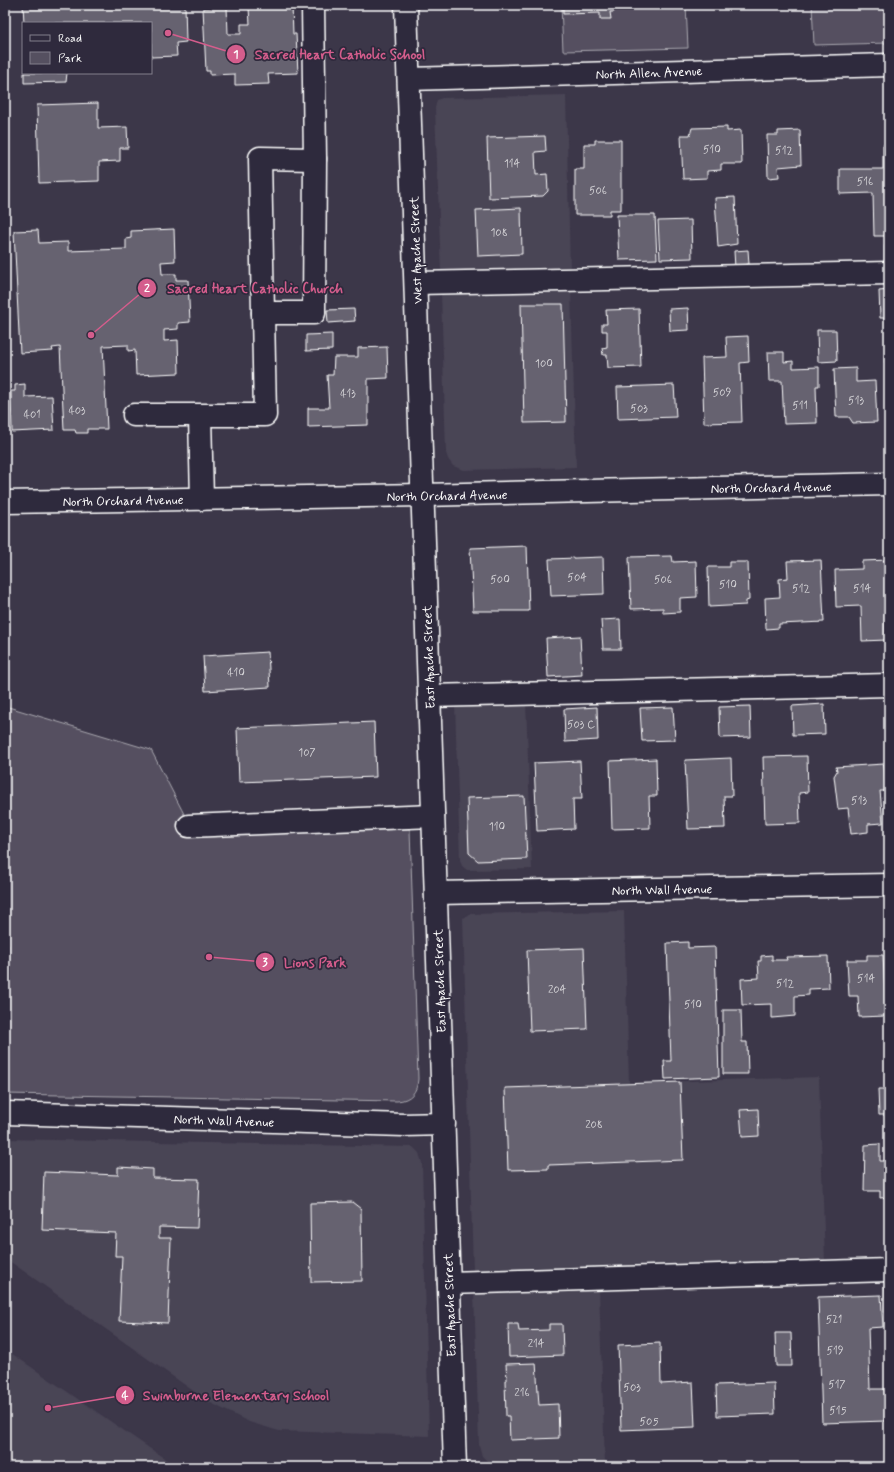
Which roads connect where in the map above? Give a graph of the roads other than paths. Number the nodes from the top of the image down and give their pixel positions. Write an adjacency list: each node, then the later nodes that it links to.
1 (313, 5): 5 (street)
2 (406, 5): 4 (street, West Apache Street)
3 (889, 65): 4 (street, North Allen Avenue)
4 (409, 79): 7 (street, West Apache Street)
5 (315, 159): 8 (street); 8 (street)
6 (889, 273): 7 (street)
7 (416, 282): 12 (street, West Apache Street)
8 (263, 313): 10 (street)
9 (134, 415): 10 (street)
10 (200, 416): 13 (street)
11 (889, 484): 12 (street, North Orchard Avenue)
12 (423, 495): 13 (street, North Orchard Avenue); 16 (street, East Apache Street)
13 (202, 499): 14 (street, North Orchard Avenue)
14 (5, 502)
15 (889, 685): 16 (street)
16 (429, 696): 17 (street, East Apache Street)
17 (433, 816): 18 (street); 20 (street, East Apache Street)
18 (188, 826)
19 (889, 885): 20 (street, North Wall Avenue)
20 (436, 893): 22 (street, East Apache Street)
21 (5, 1113): 22 (street, North Wall Avenue)
22 (444, 1124): 24 (street, East Apache Street)
23 (889, 1270): 24 (street)
24 (449, 1283): 25 (street, East Apache Street)
25 (455, 1467)

